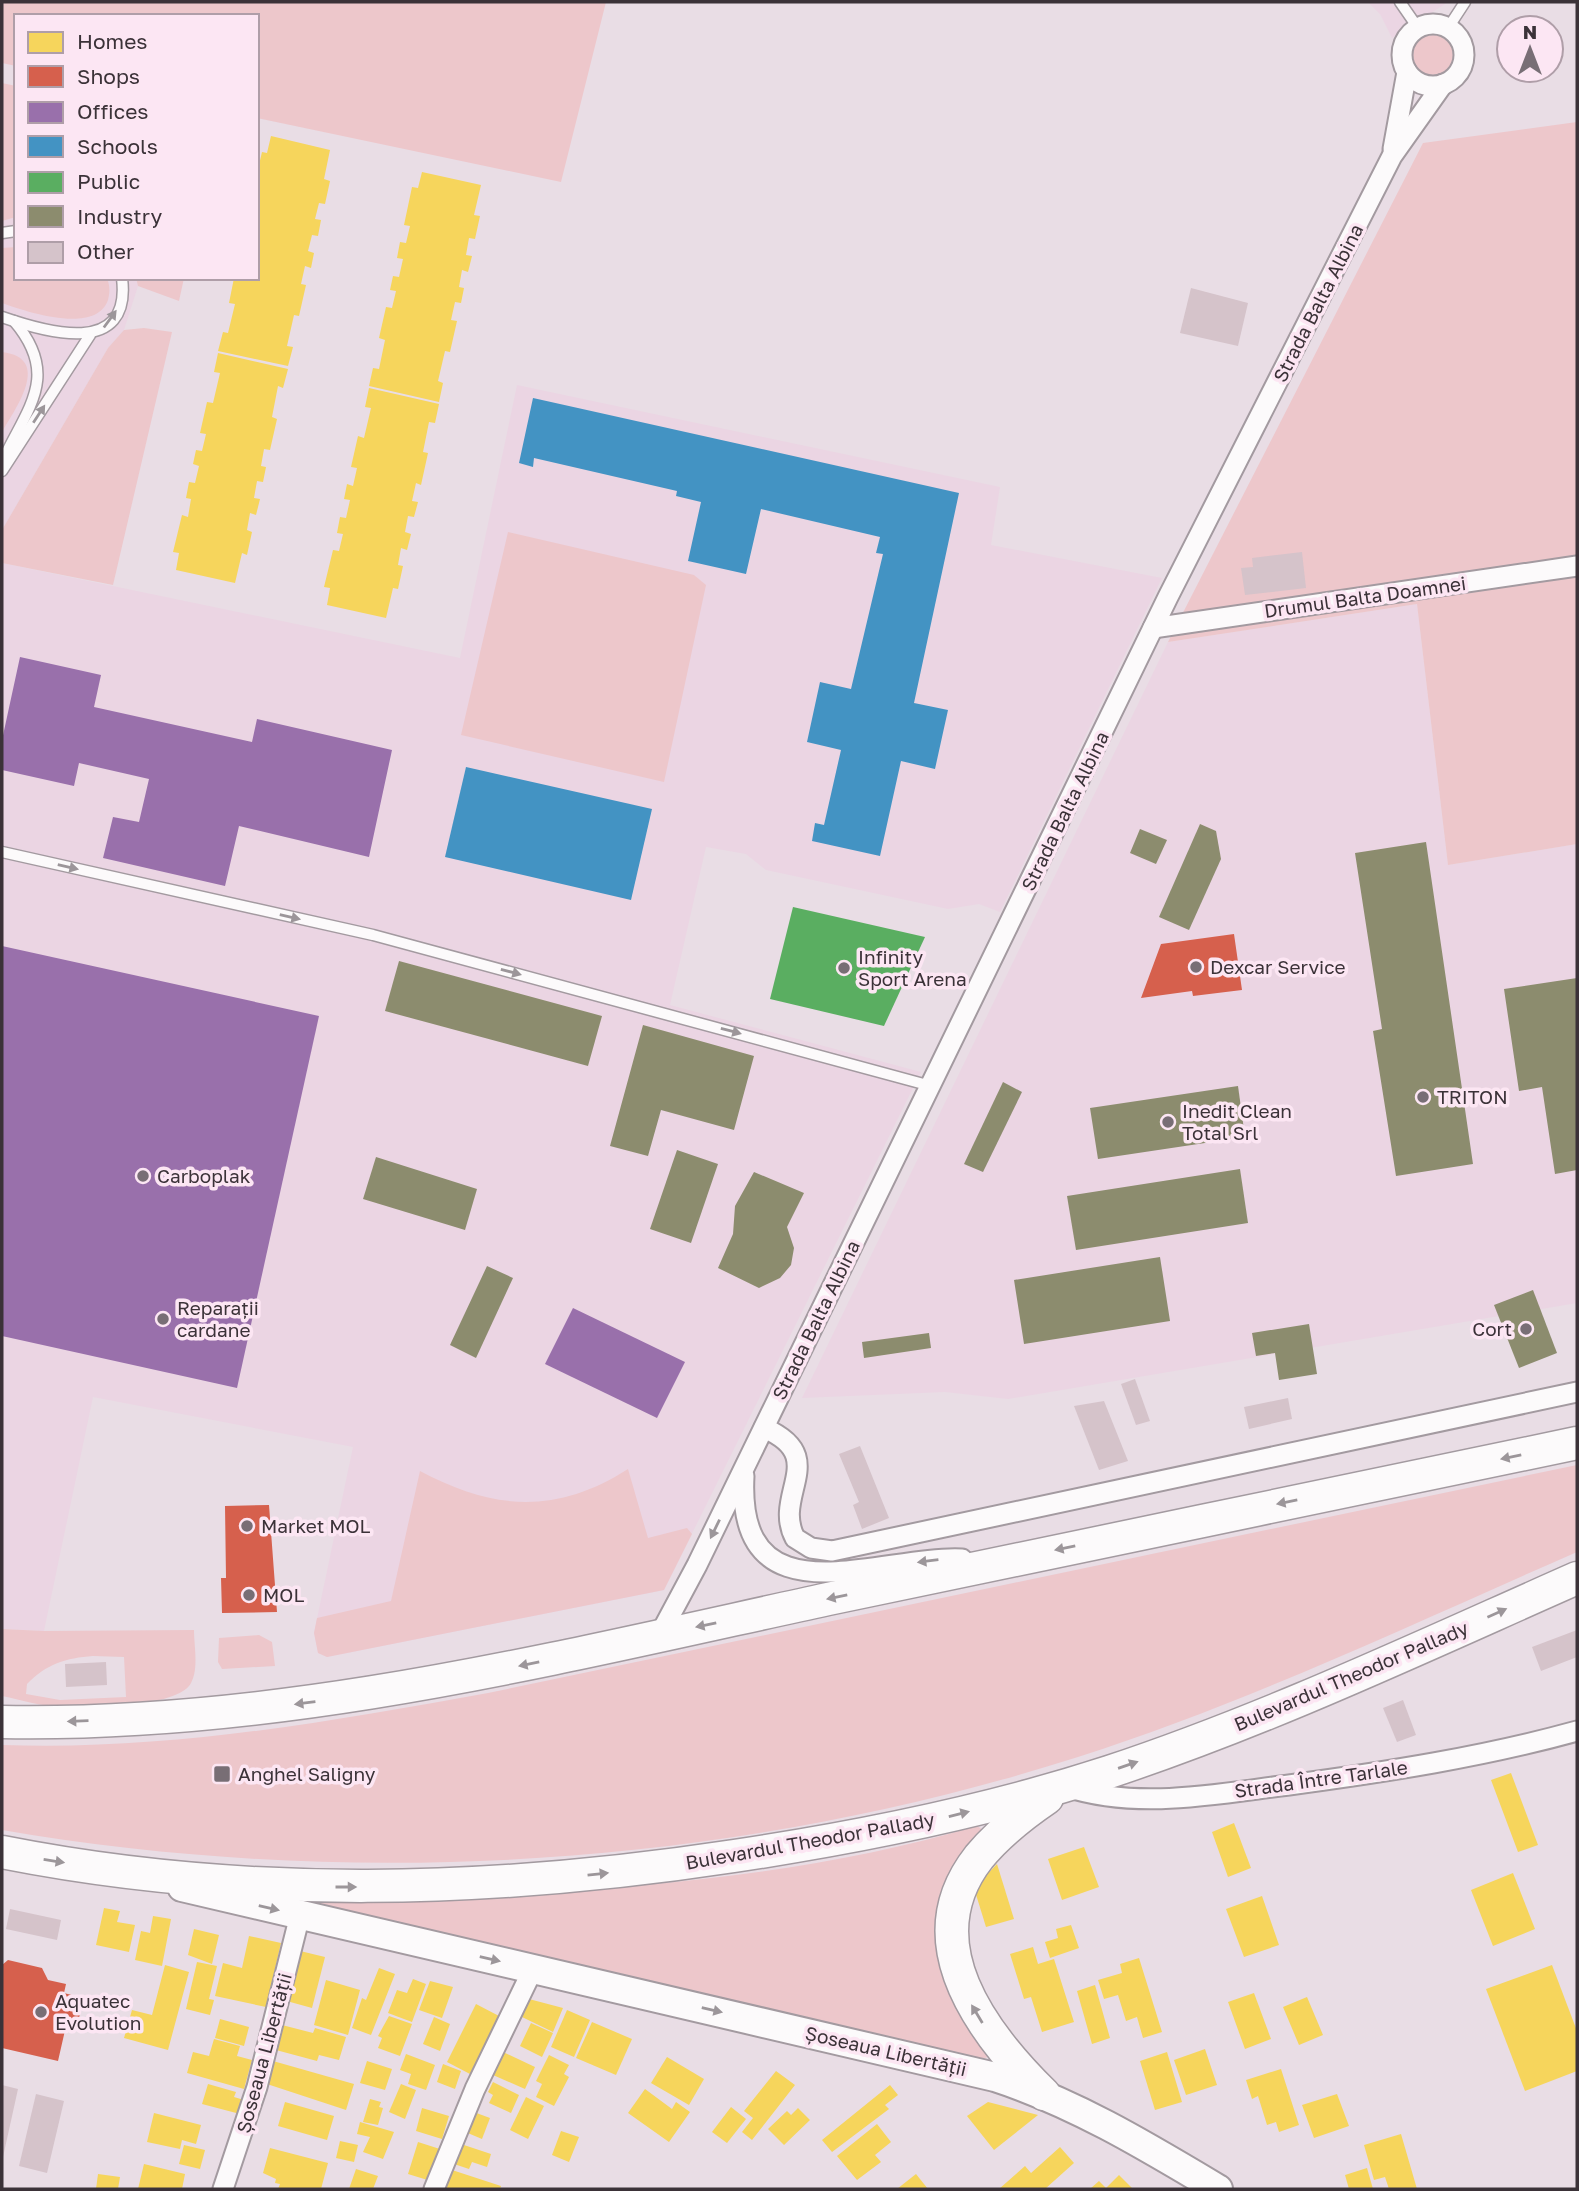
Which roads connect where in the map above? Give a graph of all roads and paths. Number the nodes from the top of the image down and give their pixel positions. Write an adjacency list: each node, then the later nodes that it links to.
1 (1400, 2): 3 (lane)
2 (1465, 2): 4 (lane)
3 (1418, 27): 4 (street); 5 (street, Strada Balta Albina)
4 (1448, 28): 6 (street, Strada Balta Albina)
5 (1407, 72): 6 (street); 7 (street, Strada Balta Albina)
6 (1443, 84): 7 (street, Strada Balta Albina)
7 (1392, 156): 15 (street, Strada Balta Albina)
8 (122, 280): 11 (lane, one-way to 8)
9 (2, 317): 10 (lane)
10 (13, 321): 11 (lane); 12 (lane)
11 (90, 335): 13 (lane, one-way to 11)
12 (2, 463)
13 (2, 471)
14 (1577, 566): 15 (street, Drumul Balta Doamnei)
15 (1153, 628): 17 (street, Strada Balta Albina)
16 (2, 852): 17 (lane, one-way to 17)
17 (931, 1086): 19 (street, Strada Balta Albina)
18 (1577, 1392): 19 (street)
19 (764, 1428): 21 (street, Strada Balta Albina)
20 (1577, 1443): 22 (main road, one-way to 22)
21 (744, 1468): 22 (street, Strada Balta Albina, one-way to 21); 24 (street, Strada Balta Albina, one-way to 24)
22 (996, 1563): 24 (main road, one-way to 24)
23 (1577, 1578): 27 (main road, Bulevardul Theodor Pallady, one-way to 23)
24 (659, 1636): 25 (main road, one-way to 25)
25 (2, 1721)
26 (1577, 1731): 27 (street, Strada Între Tarlale)
27 (1063, 1786): 29 (main road, Bulevardul Theodor Pallady, one-way to 27); 32 (main road, one-way to 27)
28 (2, 1852): 29 (main road, Bulevardul Theodor Pallady, one-way to 29)
29 (107, 1870): 30 (main road, Șoseaua Libertății, one-way to 30)
30 (300, 1915): 31 (main road, Șoseaua Libertății, one-way to 31); 33 (street, Șoseaua Libertății)
31 (533, 1969): 32 (main road, Șoseaua Libertății, one-way to 32); 34 (street)
32 (1044, 2094): 35 (main road, Șoseaua Libertății)
33 (223, 2189)
34 (434, 2189)
35 (1218, 2189)

